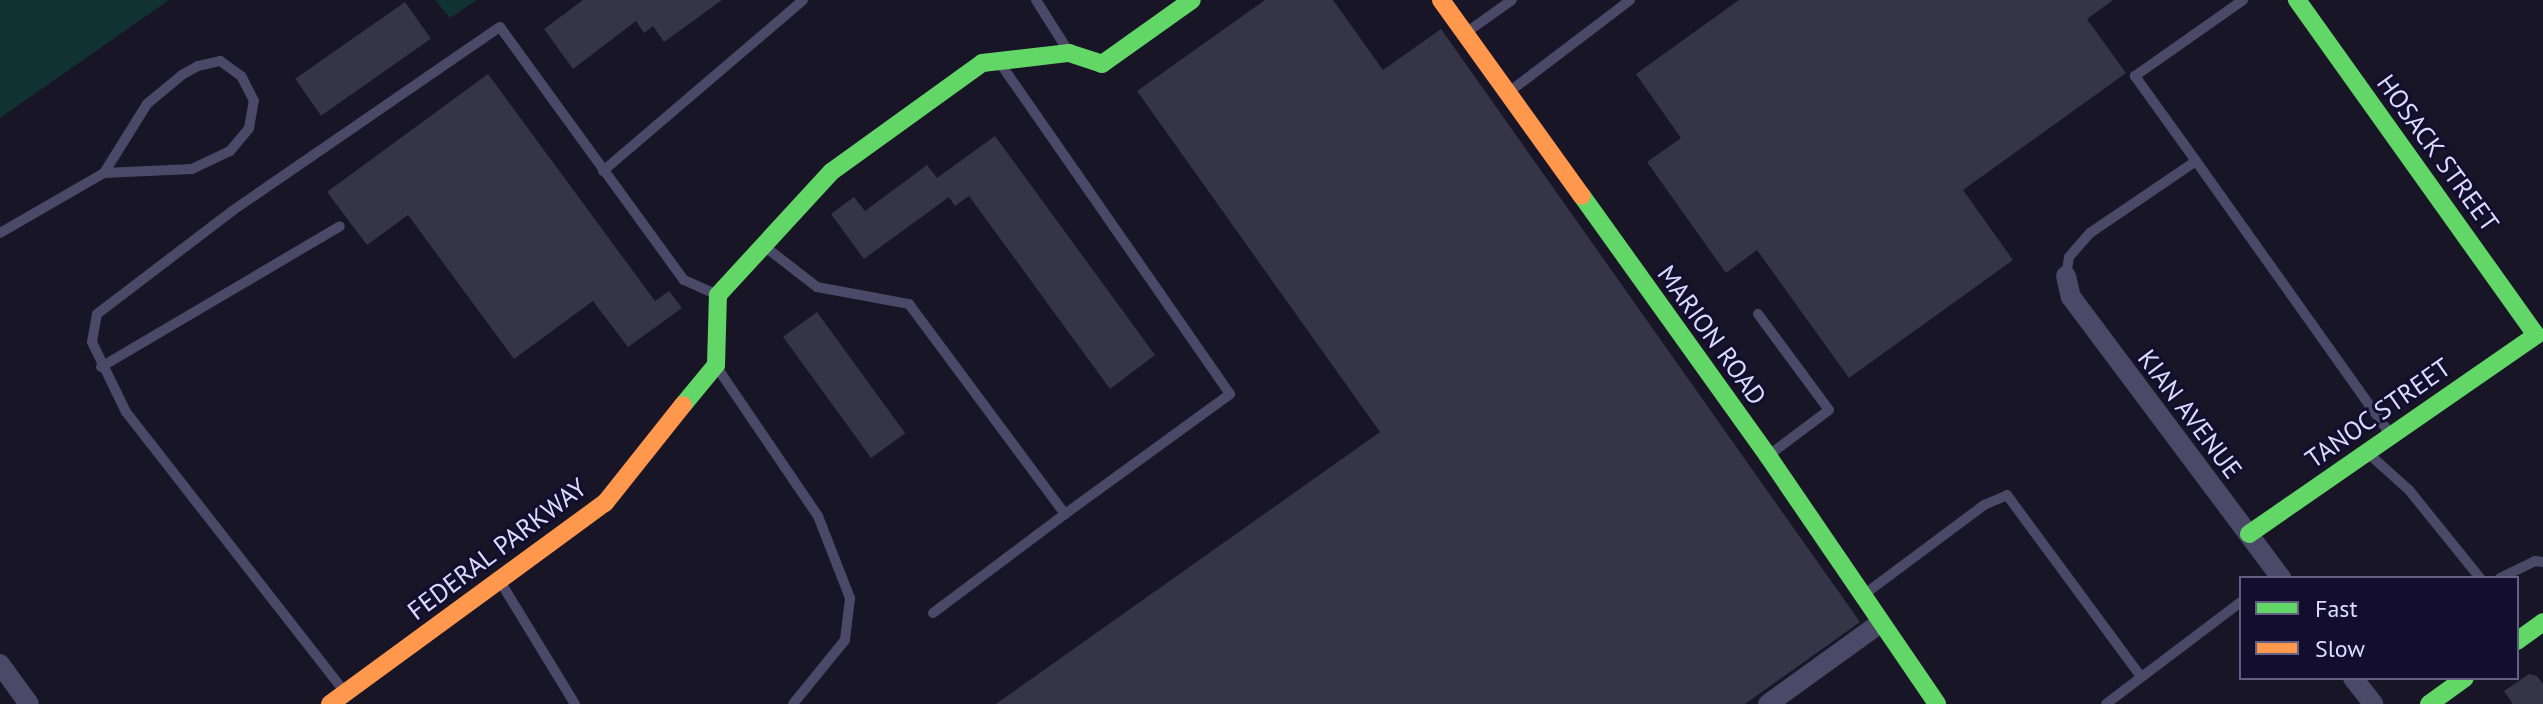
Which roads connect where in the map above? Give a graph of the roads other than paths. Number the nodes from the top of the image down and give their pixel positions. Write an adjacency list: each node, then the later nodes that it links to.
1 (803, 0): 14 (lane)
2 (1036, 0): 10 (lane)
3 (1192, 0): 10 (street)
4 (1441, 0): 9 (street, MARION ROAD)
5 (1512, 0): 9 (lane)
6 (1630, 0): 12 (lane)
7 (2243, 0): 13 (lane)
8 (2297, 0): 22 (street, HOSACK STREET)
9 (1465, 34): 12 (street, MARION ROAD)
10 (1069, 53): 11 (street)
11 (1000, 63): 18 (street); 28 (lane)
12 (1507, 93): 27 (street, MARION ROAD)
13 (2196, 161): 19 (lane); 25 (lane)
14 (603, 171): 20 (lane); 24 (lane)
15 (104, 173): 15 (lane); 17 (lane)
16 (340, 226): 24 (lane)
17 (0, 233)
18 (762, 245): 20 (street); 28 (lane)
19 (2066, 276): 29 (street, KIAN AVENUE)
20 (718, 295): 23 (street)
21 (1758, 314): 27 (lane)
22 (2540, 340): 25 (street, TANOC STREET)
23 (716, 365): 34 (street, FEDERAL PARKWAY); 48 (lane)
24 (101, 367): 45 (lane)
25 (2390, 434): 26 (street, TANOC STREET)
26 (2367, 451): 29 (street, TANOC STREET); 32 (lane)
27 (1768, 456): 35 (street, MARION ROAD)
28 (1065, 514): 37 (lane)
29 (2249, 534): 31 (street, KIAN AVENUE)
30 (2543, 562): 33 (lane)
31 (2276, 576)
32 (2478, 576)
33 (2504, 576)
34 (499, 580): 45 (street, FEDERAL PARKWAY); 47 (lane)
35 (1862, 596): 38 (street, MARION ROAD); 42 (lane)
36 (2239, 604): 42 (lane)
37 (933, 613)
38 (1879, 624): 49 (street); 50 (street, MARION ROAD)
39 (2541, 628): 40 (street)
40 (2519, 640)
41 (0, 664): 46 (street)
42 (2141, 677): 51 (lane)
43 (2359, 680): 52 (street)
44 (2462, 680): 53 (street)
45 (337, 698)
46 (29, 704)
47 (575, 704)
48 (793, 704)
49 (1768, 704)
50 (1937, 704)
51 (2106, 704)
52 (2373, 704)
53 (2429, 704)

